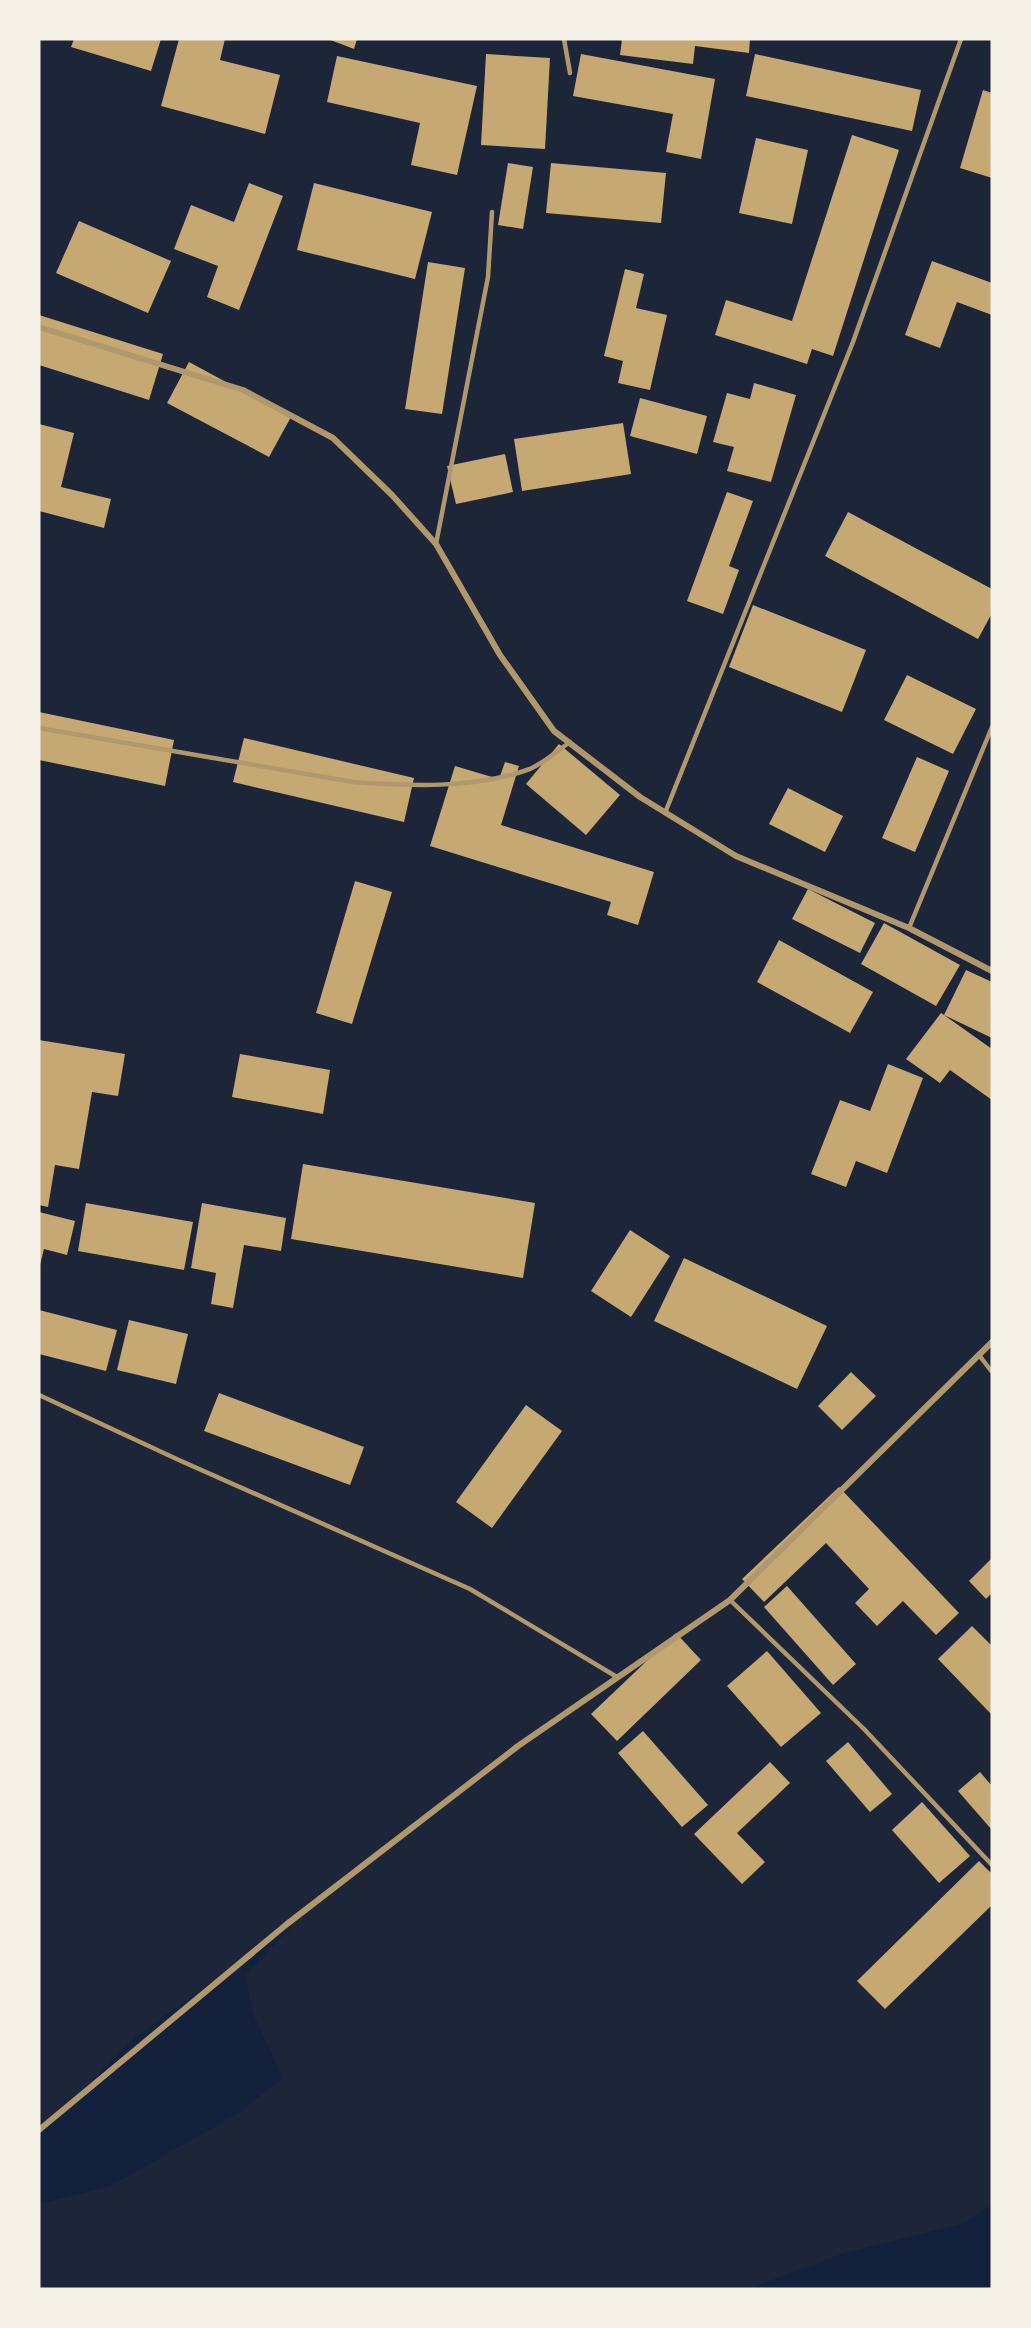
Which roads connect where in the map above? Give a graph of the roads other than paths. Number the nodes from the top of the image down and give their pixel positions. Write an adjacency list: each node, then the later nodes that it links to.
1 (564, 39): 3 (lane)
2 (961, 39): 10 (lane)
3 (570, 73)
4 (492, 212): 6 (lane)
5 (39, 327): 6 (street)
6 (436, 544): 9 (street)
7 (992, 727): 11 (lane)
8 (39, 728): 9 (lane)
9 (570, 742): 10 (street)
10 (665, 813): 11 (street)
11 (909, 928): 12 (street)
12 (992, 971)
13 (992, 1342): 14 (street)
14 (979, 1355): 15 (lane); 17 (street)
15 (992, 1372)
16 (39, 1395): 18 (lane)
17 (730, 1599): 18 (street); 19 (lane)
18 (617, 1677): 20 (street)
19 (992, 1865)
20 (39, 2130)

